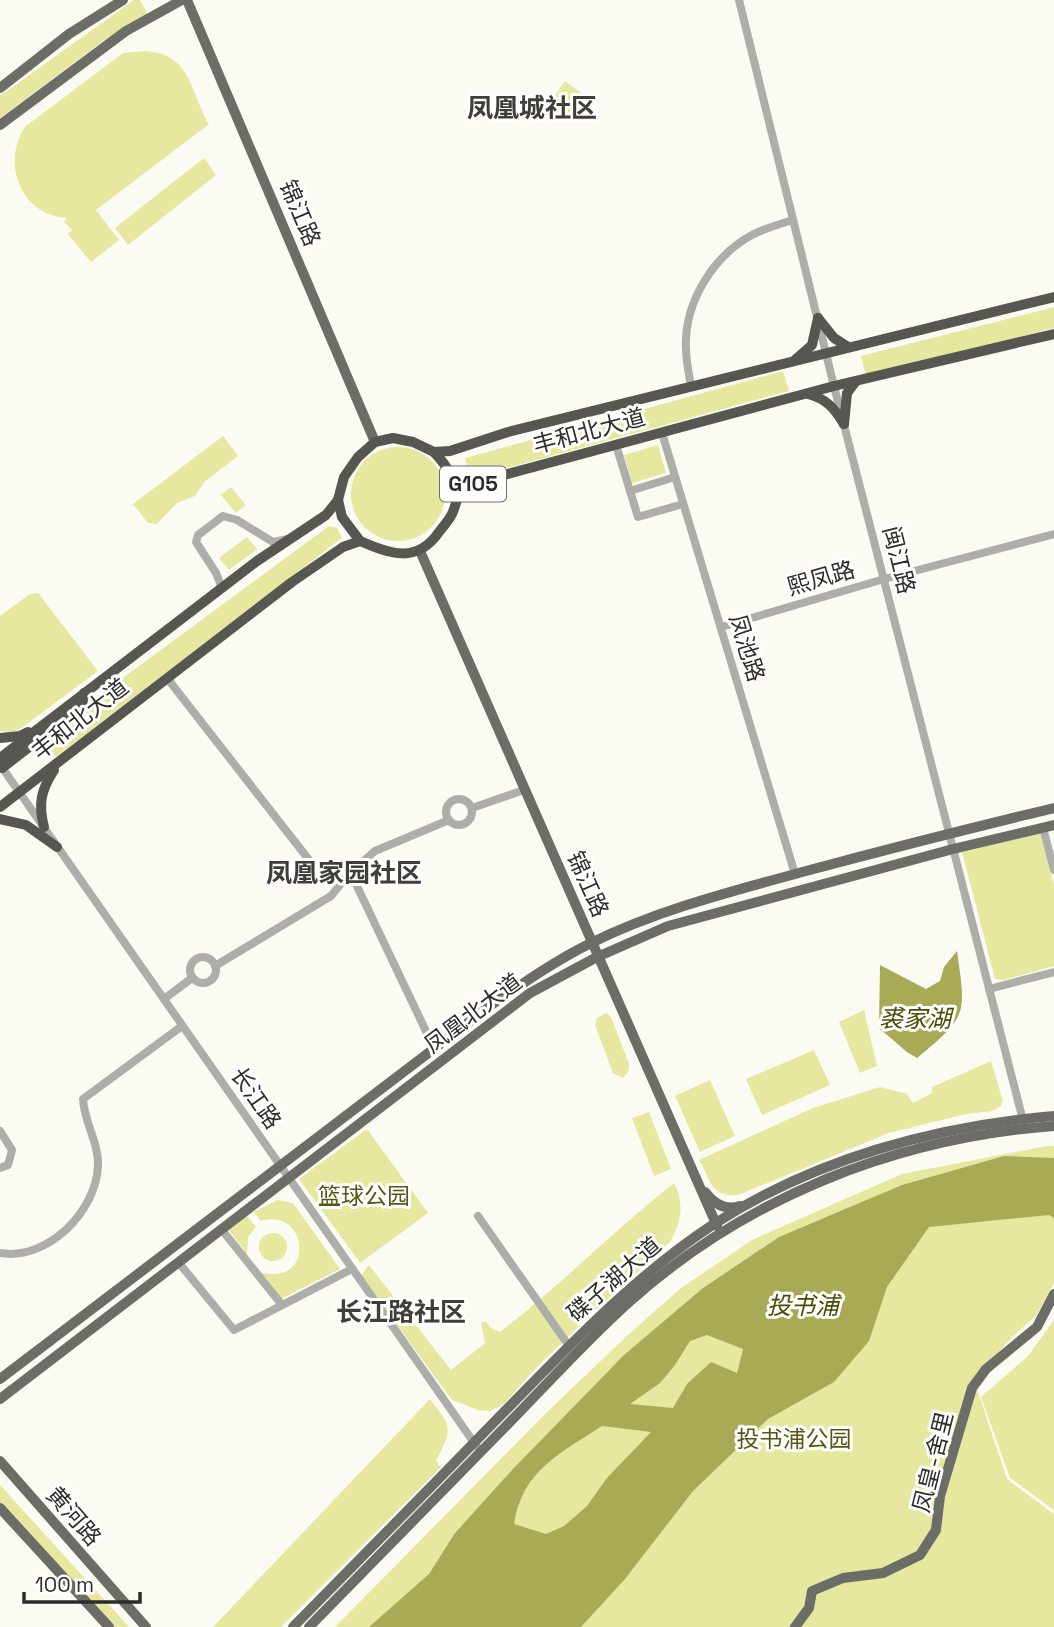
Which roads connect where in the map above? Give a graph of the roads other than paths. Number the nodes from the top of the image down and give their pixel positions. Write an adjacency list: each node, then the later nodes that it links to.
1 (123, 0): 4 (main road)
2 (184, 0): 5 (main road); 19 (main road, 锦江路)
3 (739, 0): 6 (street, 闽江路)
4 (0, 88)
5 (0, 125)
6 (793, 220): 8 (street, 闽江路); 14 (street)
7 (1054, 297): 10 (highway, 丰和北大道 / G105)
8 (818, 318): 10 (highway); 11 (street, 闽江路); 12 (highway)
9 (1054, 334): 13 (highway, 丰和北大道 / G105)
10 (848, 347): 11 (highway, 丰和北大道 / G105)
11 (827, 352): 12 (highway, 丰和北大道 / G105); 15 (street, 闽江路)
12 (794, 360): 14 (highway, 丰和北大道 / G105)
13 (856, 381): 15 (highway, 丰和北大道 / G105); 17 (highway)
14 (691, 386): 21 (highway, 丰和北大道 / G105)
15 (834, 386): 16 (highway, 丰和北大道 / G105); 17 (street, 闽江路)
16 (806, 394): 17 (highway); 18 (highway, 丰和北大道 / G105)
17 (844, 424): 31 (street, 闽江路)
18 (662, 433): 20 (highway, 丰和北大道 / G105); 22 (street, 凤池路)
19 (375, 442): 21 (highway, G105); 25 (highway, 丰和北大道)
20 (616, 445): 23 (street); 24 (highway, 丰和北大道 / G105)
21 (434, 453): 24 (highway)
22 (675, 477): 23 (street); 26 (street, 凤池路)
23 (630, 491): 26 (street)
24 (457, 496): 30 (highway, G105)
25 (338, 500): 28 (highway, 丰和北大道); 29 (highway)
26 (683, 504): 33 (street, 凤池路)
27 (1054, 534): 31 (street, 熙凤路)
28 (291, 539): 32 (highway, 丰和北大道); 32 (street)
29 (360, 541): 30 (highway); 34 (highway, 丰和北大道)
30 (420, 551): 40 (main road, 锦江路)
31 (884, 579): 33 (street, 熙凤路); 50 (street, 闽江路)
32 (222, 588): 35 (highway, 丰和北大道)
33 (721, 627): 55 (street, 凤池路)
34 (167, 678): 38 (highway, 丰和北大道); 54 (street)
35 (84, 693): 36 (highway, 丰和北大道); 39 (highway)
36 (40, 727): 37 (highway); 39 (highway, 丰和北大道)
37 (0, 738)
38 (60, 761): 41 (highway, 丰和北大道); 48 (highway)
39 (1, 763): 41 (street, 长江路)
40 (524, 790): 43 (street); 56 (main road, 锦江路)
41 (20, 792): 42 (highway, 丰和北大道); 48 (street, 长江路)
42 (0, 807)
43 (472, 808): 46 (street); 46 (street)
44 (1054, 808): 50 (main road, 凤凰北大道)
45 (0, 819): 51 (highway)
46 (449, 820): 54 (street)
47 (1054, 825): 49 (main road, 凤凰北大道)
48 (44, 827): 51 (street, 长江路)
49 (1043, 828): 52 (main road, 凤凰北大道); 53 (street)
50 (949, 833): 52 (street, 闽江路); 55 (main road, 凤凰北大道)
51 (57, 846): 62 (street, 长江路)
52 (953, 849): 57 (main road, 凤凰北大道); 61 (street, 闽江路)
53 (1054, 870)
54 (349, 874): 58 (street); 64 (street)
55 (795, 874): 56 (main road, 凤凰北大道)
56 (591, 943): 57 (main road, 锦江路); 64 (main road, 凤凰北大道)
57 (597, 957): 71 (main road, 凤凰北大道); 72 (main road, 锦江路)
58 (215, 966): 60 (street); 60 (street)
59 (1054, 972): 61 (street)
60 (192, 978): 62 (street)
61 (989, 989): 66 (street, 闽江路)
62 (164, 999): 63 (street, 长江路)
63 (182, 1026): 69 (street, 长江路); 77 (street)
64 (434, 1048): 69 (main road, 凤凰北大道)
65 (1054, 1116): 66 (main road, 碟子湖大道)
66 (1024, 1123): 67 (main road, 碟子湖大道); 73 (main road, 碟子湖大道); 75 (main road, 碟子湖大道)
67 (1054, 1126)
68 (0, 1131): 70 (street)
69 (280, 1166): 71 (street, 长江路); 83 (main road, 凤凰北大道)
70 (0, 1168)
71 (289, 1179): 76 (main road, 凤凰北大道); 79 (street, 长江路)
72 (698, 1183): 73 (main road); 75 (main road, 锦江路)
73 (766, 1195): 75 (main road, 碟子湖大道)
74 (478, 1216): 82 (street)
75 (718, 1228): 82 (main road, 碟子湖大道); 85 (main road, 碟子湖大道)
76 (222, 1230): 78 (main road, 凤凰北大道); 81 (street)
77 (0, 1253)
78 (179, 1263): 81 (street); 84 (main road, 凤凰北大道)
79 (352, 1269): 81 (street); 85 (street, 长江路)
80 (1054, 1294): 92 (main road, 凤皇-舍里)
81 (282, 1305)
82 (569, 1346): 85 (main road, 碟子湖大道)
83 (0, 1379)
84 (0, 1399)
85 (477, 1448): 90 (main road, 碟子湖大道); 91 (main road, 碟子湖大道)
86 (0, 1461): 89 (main road, 黄河路)
87 (0, 1508): 88 (main road)
88 (109, 1627)
89 (146, 1627)
90 (293, 1627)
91 (309, 1627)
92 (794, 1627)

